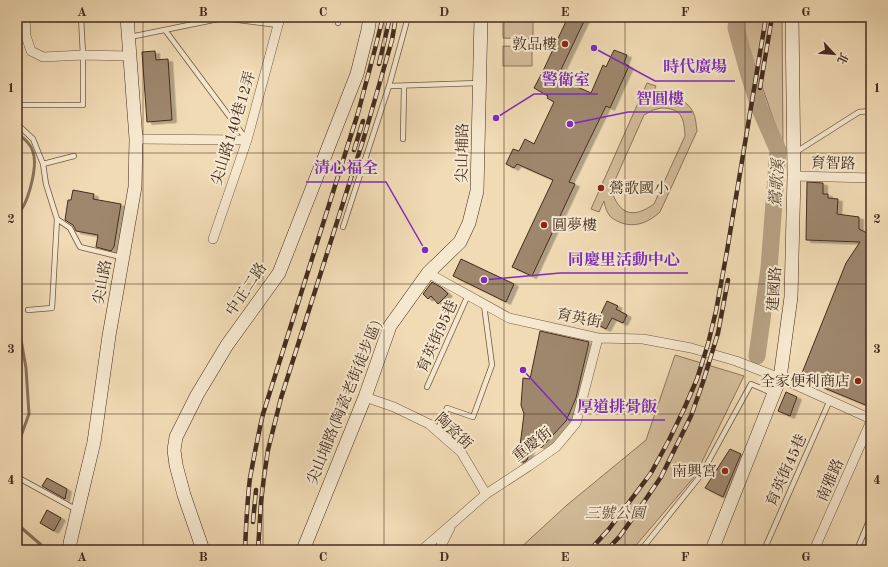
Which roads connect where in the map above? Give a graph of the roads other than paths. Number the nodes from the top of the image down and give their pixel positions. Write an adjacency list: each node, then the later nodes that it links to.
1 (26, 17): 12 (street)
2 (81, 17): 14 (lane)
3 (127, 17): 13 (main road, 尖山路)
4 (338, 17): 10 (lane)
5 (370, 17): 52 (main road, 中正二路)
6 (408, 17): 17 (lane)
7 (481, 17): 16 (main road, 尖山埔路)
8 (792, 17): 25 (main road, 建國路)
9 (279, 21): 11 (lane); 24 (street, 尖山路140巷12弄)
10 (338, 24)
11 (165, 30): 13 (lane); 24 (lane)
12 (22, 37): 14 (street)
13 (128, 38): 15 (main road, 尖山路)
14 (83, 55): 15 (street); 19 (lane)
15 (130, 56): 22 (main road, 尖山路)
16 (480, 83): 18 (lane); 34 (main road, 尖山埔路)
17 (389, 86): 18 (lane); 31 (lane)
18 (404, 86): 23 (lane)
19 (17, 104)
20 (871, 111): 25 (lane)
21 (17, 124): 27 (lane)
22 (136, 139): 24 (street); 33 (main road, 尖山路)
23 (403, 139)
24 (247, 140): 32 (street, 尖山路140巷12弄)
25 (794, 153): 28 (main road, 建國路)
26 (74, 156): 27 (lane)
27 (43, 164): 30 (lane)
28 (794, 176): 29 (street, 育智路); 39 (main road, 建國路)
29 (871, 178)
30 (57, 219): 33 (lane); 37 (lane)
31 (343, 227)
32 (213, 239)
33 (123, 258): 48 (main road, 尖山路)
34 (428, 273): 35 (street, 育英街); 42 (main road, 尖山埔路(陶瓷老街徒步區))
35 (468, 295): 36 (street, 育英街); 40 (lane, 育英街95巷)
36 (484, 304): 38 (street, 育英街); 45 (lane)
37 (28, 310)
38 (598, 338): 39 (street, 育英街); 47 (street, 重慶街)
39 (780, 378): 41 (main road, 建國路); 43 (street)
40 (427, 387)
41 (774, 394): 56 (lane); 57 (main road, 建國路)
42 (365, 397): 45 (street, 陶瓷街); 53 (main road, 尖山埔路(陶瓷老街徒步區))
43 (830, 400): 44 (street); 58 (lane, 育英街45巷)
44 (871, 420): 59 (street, 南雅路)
45 (437, 431): 47 (street, 陶瓷街)
46 (17, 477): 48 (lane)
47 (486, 494): 50 (street, 重慶街)
48 (78, 510): 51 (main road, 尖山路)
49 (868, 523): 60 (lane)
50 (452, 524): 54 (street, 重慶街); 55 (street, 重慶街)
51 (70, 550)
52 (203, 550)
53 (303, 550)
54 (422, 550)
55 (440, 550)
56 (641, 550)
57 (712, 550)
58 (764, 550)
59 (814, 550)
60 (857, 550)

